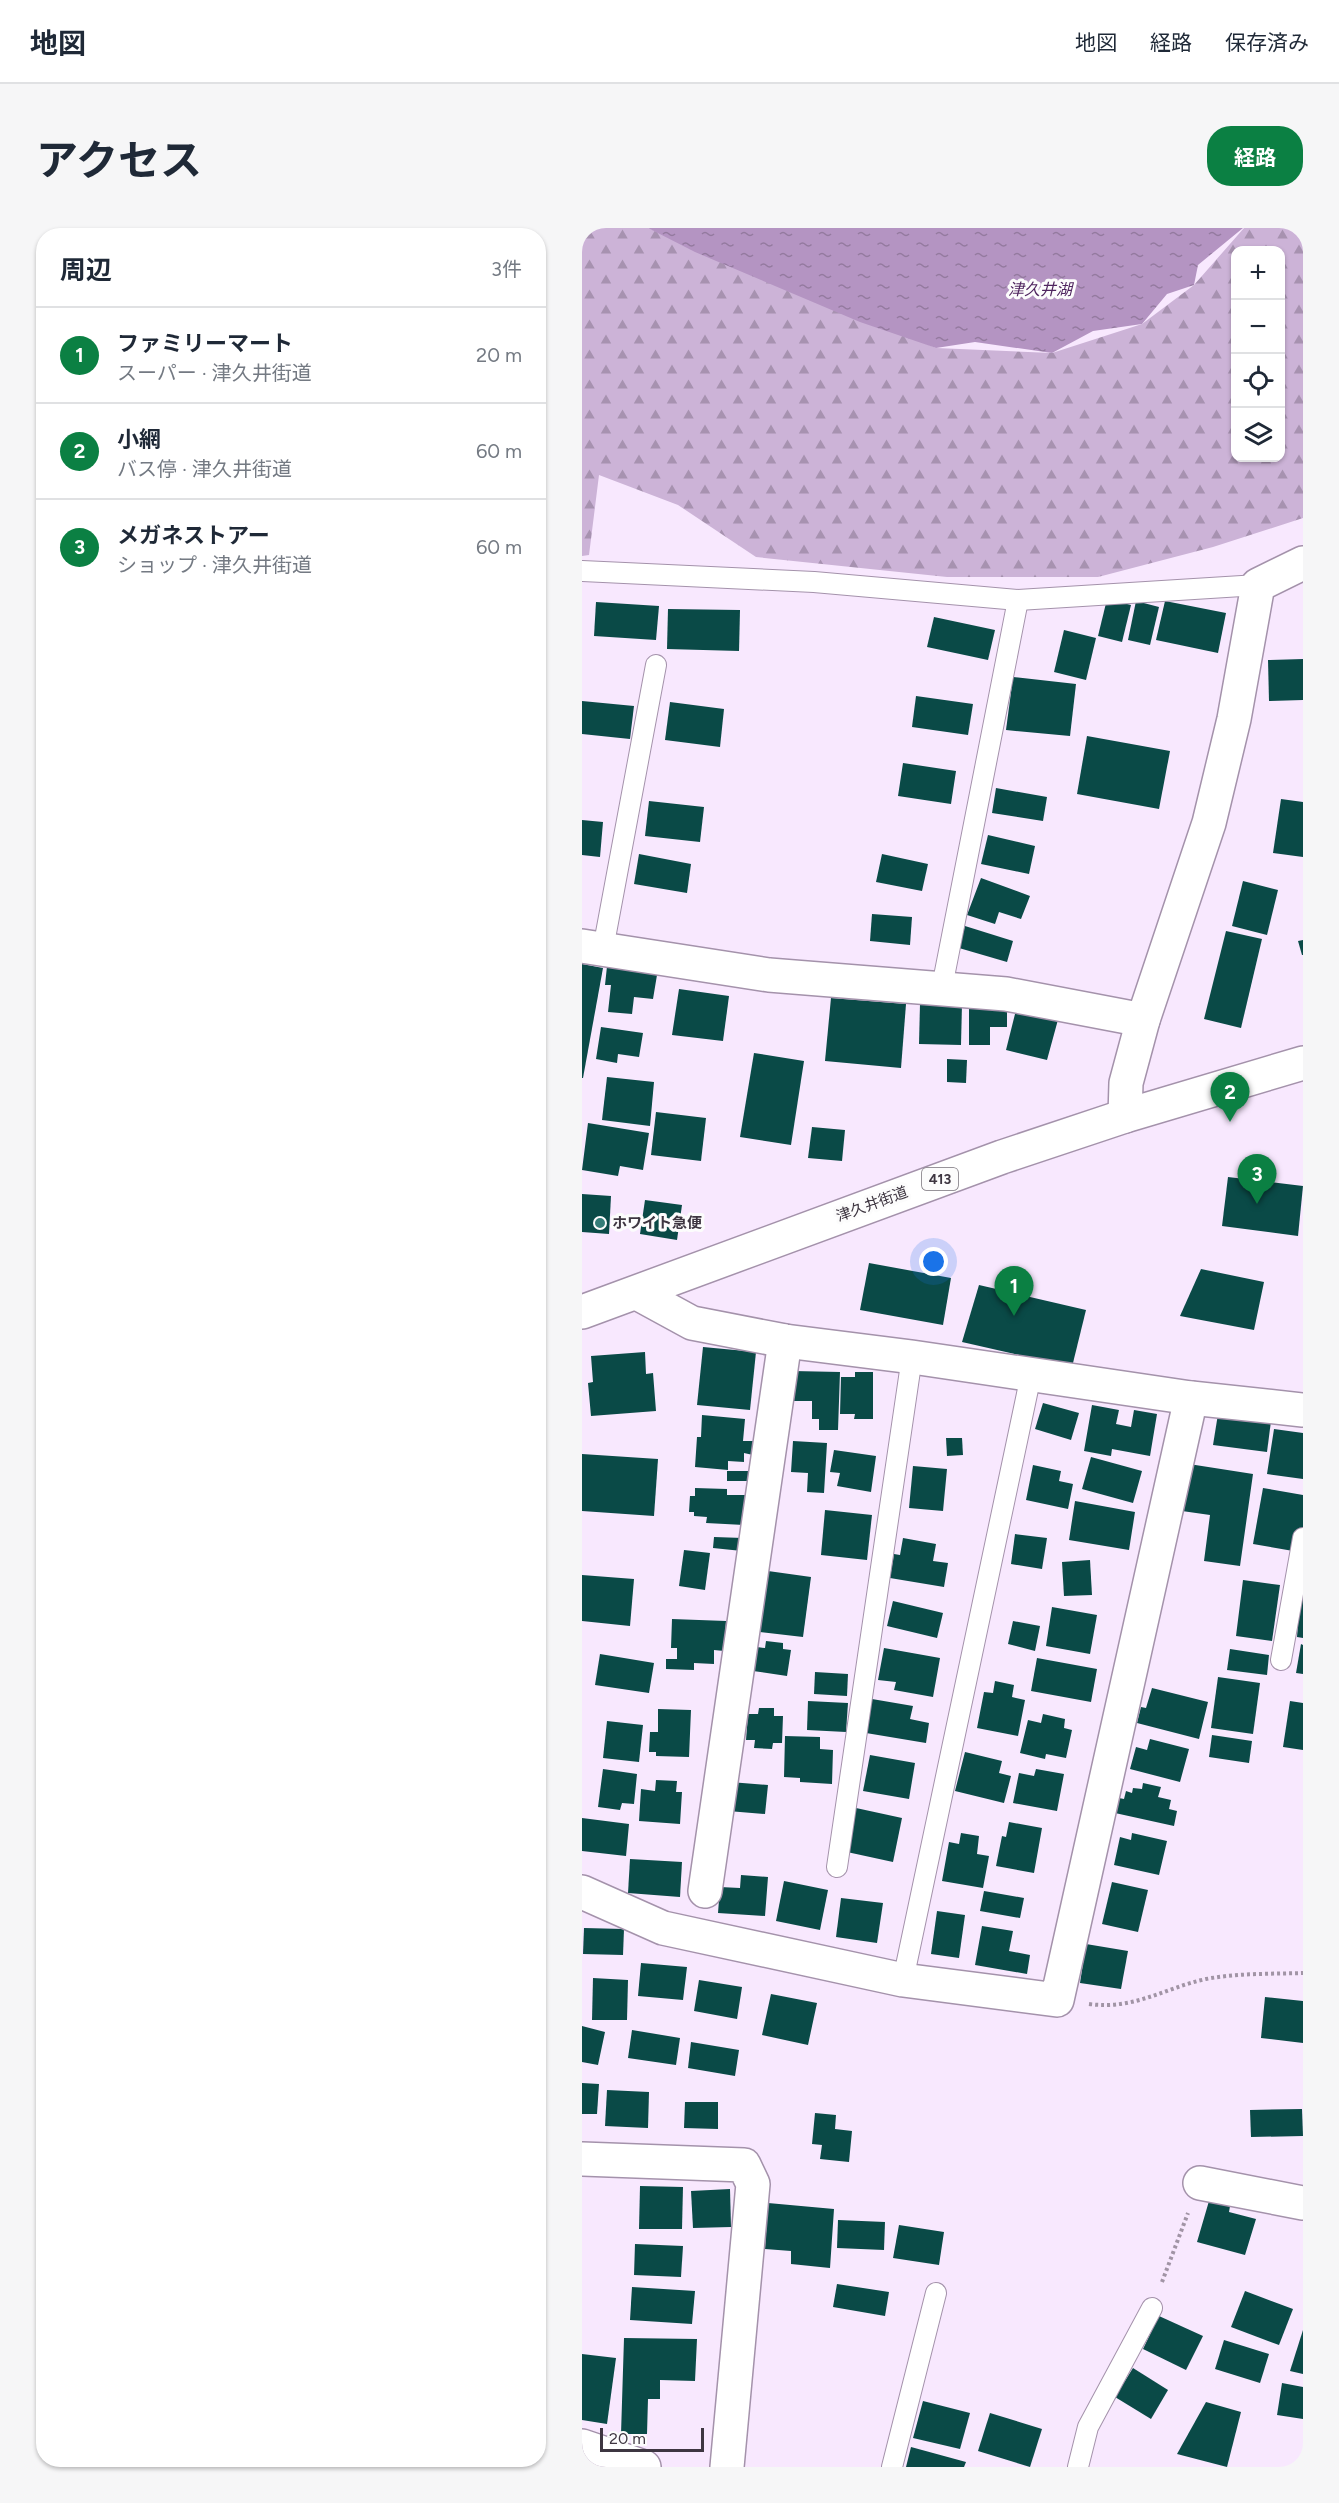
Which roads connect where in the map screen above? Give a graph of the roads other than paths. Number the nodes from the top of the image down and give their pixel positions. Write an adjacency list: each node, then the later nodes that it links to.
1 (1303, 563): 3 (main road)
2 (582, 571): 4 (lane)
3 (1258, 585): 4 (lane); 8 (main road)
4 (1018, 600): 7 (lane)
5 (656, 665): 6 (lane)
6 (593, 948): 7 (main road)
7 (942, 987): 8 (main road)
8 (1143, 1020): 10 (main road)
9 (1303, 1063): 10 (main road, 津久井街道 / 413)
10 (1125, 1116): 11 (main road, 津久井街道 / 413)
11 (637, 1293): 12 (main road, 津久井街道 / 413); 13 (main road)
12 (582, 1312)
13 (785, 1341): 14 (main road); 21 (main road)
14 (912, 1357): 15 (main road); 20 (lane)
15 (1031, 1375): 16 (main road); 23 (lane)
16 (1191, 1398): 17 (main road); 23 (main road)
17 (1303, 1410)
18 (1303, 1538): 19 (lane)
19 (1281, 1660)
20 (837, 1867)
21 (705, 1891)
22 (582, 1892): 23 (main road)
23 (903, 1980)
24 (582, 2159): 31 (main road)
25 (1200, 2183): 26 (main road)
26 (1303, 2203)
27 (936, 2293): 32 (lane)
28 (1152, 2308): 33 (lane)
29 (582, 2446): 30 (main road)
30 (644, 2467)
31 (727, 2467)
32 (892, 2467)
33 (1078, 2467)

